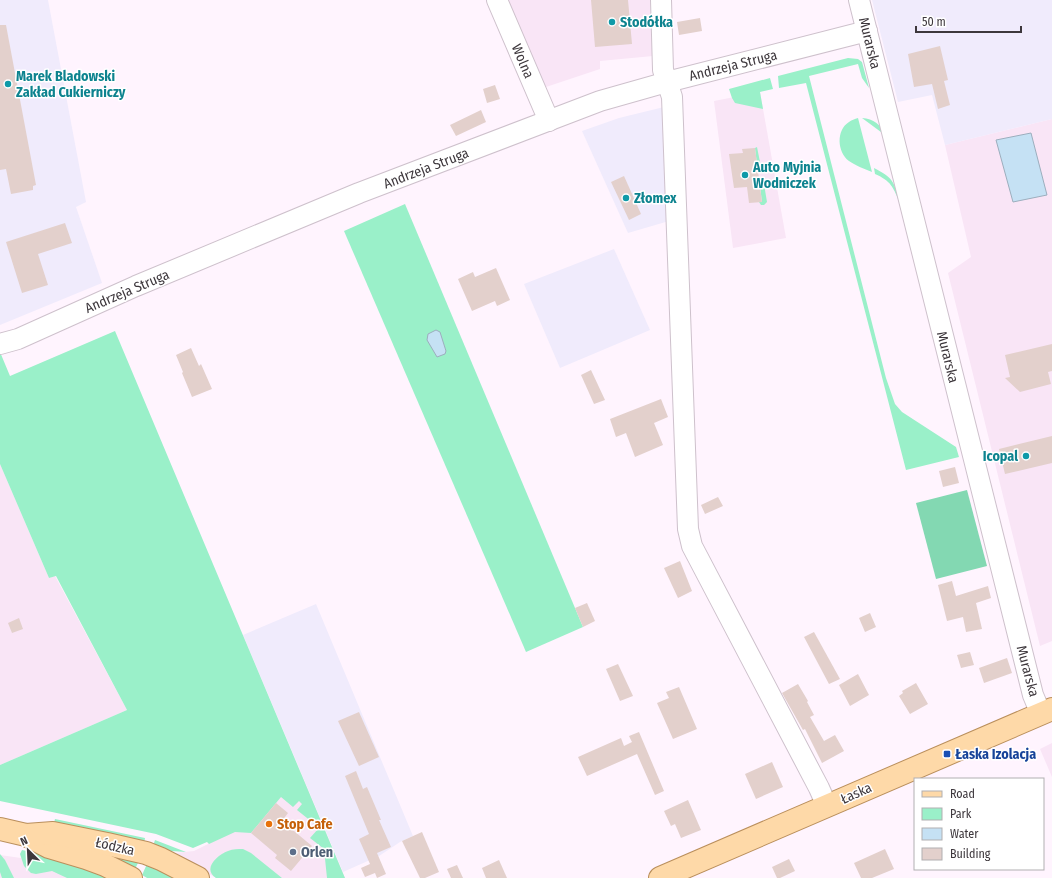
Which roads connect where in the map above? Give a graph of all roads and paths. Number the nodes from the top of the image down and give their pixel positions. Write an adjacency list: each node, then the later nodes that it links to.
1 (497, 0): 6 (street, Wolna)
2 (661, 0): 5 (street)
3 (859, 0): 4 (street, Murarska)
4 (867, 31): 5 (street, Andrzeja Struga); 8 (street, Murarska)
5 (667, 82): 6 (street, Andrzeja Struga); 9 (street)
6 (549, 121): 7 (street, Andrzeja Struga)
7 (0, 344)
8 (1046, 711): 9 (main road, Łaska)
9 (827, 806): 14 (main road, Łaska)
10 (0, 829): 11 (main road, Łódzka)
11 (26, 835): 12 (main road, Łódzka); 13 (main road, Łódzka)
12 (131, 878)
13 (198, 878)
14 (660, 878)

